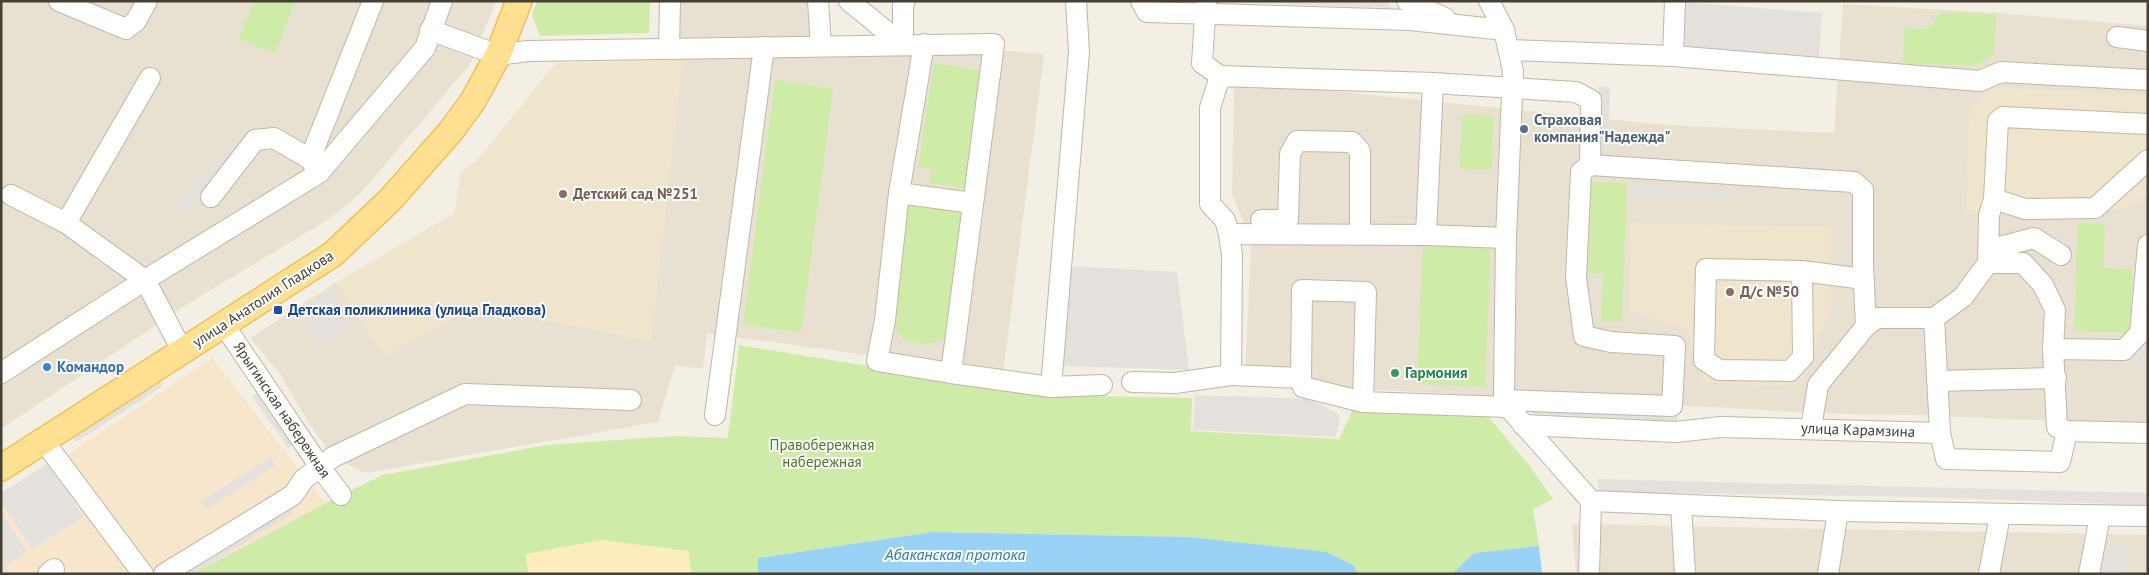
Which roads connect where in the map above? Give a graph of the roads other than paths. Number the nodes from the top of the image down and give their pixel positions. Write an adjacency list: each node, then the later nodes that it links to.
1 (59, 1): 2 (street)
2 (147, 1)
3 (373, 1): 37 (street)
4 (442, 1): 17 (street)
5 (519, 1): 27 (main road, улица Анатолия Гладкова)
6 (670, 1): 25 (street)
7 (818, 1): 23 (street)
8 (849, 1): 22 (street)
9 (905, 1): 22 (street)
10 (1076, 1): 67 (street)
11 (1141, 1): 15 (street)
12 (1407, 1): 16 (street)
13 (1489, 1): 18 (street)
14 (1675, 1): 28 (street)
15 (1206, 7): 16 (street); 29 (street)
16 (1465, 27): 18 (street)
17 (430, 30): 27 (street); 37 (street)
18 (1504, 30): 26 (street)
19 (2117, 37): 20 (street)
20 (2148, 41)
21 (924, 44): 22 (street); 38 (street); 42 (street)
22 (903, 45): 23 (street)
23 (821, 46): 24 (street)
24 (764, 47): 25 (street); 71 (street)
25 (669, 48): 27 (street)
26 (1509, 50): 28 (street); 33 (street)
27 (498, 55): 55 (main road, улица Анатолия Гладкова)
28 (1673, 56): 31 (street)
29 (1220, 76): 32 (street); 44 (street)
30 (150, 78): 43 (street)
31 (2148, 80)
32 (1433, 83): 33 (street); 46 (street)
33 (1512, 87): 36 (street); 47 (street)
34 (2148, 124): 41 (street)
35 (2148, 160): 41 (street)
36 (1590, 164): 52 (street); 70 (street)
37 (314, 166): 40 (street); 53 (street)
38 (899, 193): 42 (street); 60 (street)
39 (12, 195): 43 (street)
40 (211, 197)
41 (1994, 199): 50 (street)
42 (972, 203): 60 (street)
43 (66, 223): 53 (street)
44 (1227, 227): 45 (street); 45 (street); 61 (street)
45 (1360, 234): 46 (street)
46 (1426, 235): 47 (street)
47 (1506, 238): 70 (street)
48 (2148, 245): 57 (street)
49 (2061, 255): 50 (street)
50 (1988, 256): 54 (street); 57 (street)
51 (1802, 271): 51 (street); 52 (street)
52 (1864, 279): 56 (street)
53 (145, 280): 58 (street); 59 (street)
54 (1934, 318): 56 (street); 64 (street)
55 (224, 325): 58 (main road, улица Анатолия Гладкова); 78 (street, Ярыгинская набережная)
56 (1866, 326): 73 (street)
57 (2054, 349): 63 (street)
58 (184, 352): 77 (main road, улица Анатолия Гладкова)
59 (1, 373)
60 (952, 373): 67 (street)
61 (1231, 375): 62 (street); 65 (street)
62 (1301, 378): 69 (street); 69 (street)
63 (2056, 378): 64 (street); 74 (street)
64 (1937, 381): 75 (street)
65 (1132, 382)
66 (1102, 385): 67 (street)
67 (1051, 387)
68 (631, 400): 78 (street)
69 (1363, 402): 70 (street)
70 (1507, 404): 72 (street)
71 (716, 415)
72 (1523, 424): 73 (street, улица Карамзина); 81 (street)
73 (1811, 428): 75 (street, улица Карамзина)
74 (2067, 431): 75 (street); 76 (street)
75 (1940, 433)
76 (2148, 433)
77 (43, 440): 79 (main road, улица Анатолия Гладкова); 87 (street)
78 (320, 467): 80 (street, Ярыгинская набережная); 88 (street)
79 (1, 468)
80 (341, 495)
81 (1591, 502): 82 (street); 89 (street)
82 (1681, 505): 83 (street); 90 (street)
83 (1838, 511): 84 (street); 91 (street)
84 (2000, 515): 85 (street); 92 (street)
85 (2100, 516): 86 (street); 93 (street)
86 (2148, 516)
87 (143, 574)
88 (164, 574)
89 (1589, 574)
90 (1685, 574)
91 (1828, 574)
92 (1989, 574)
93 (2089, 574)

